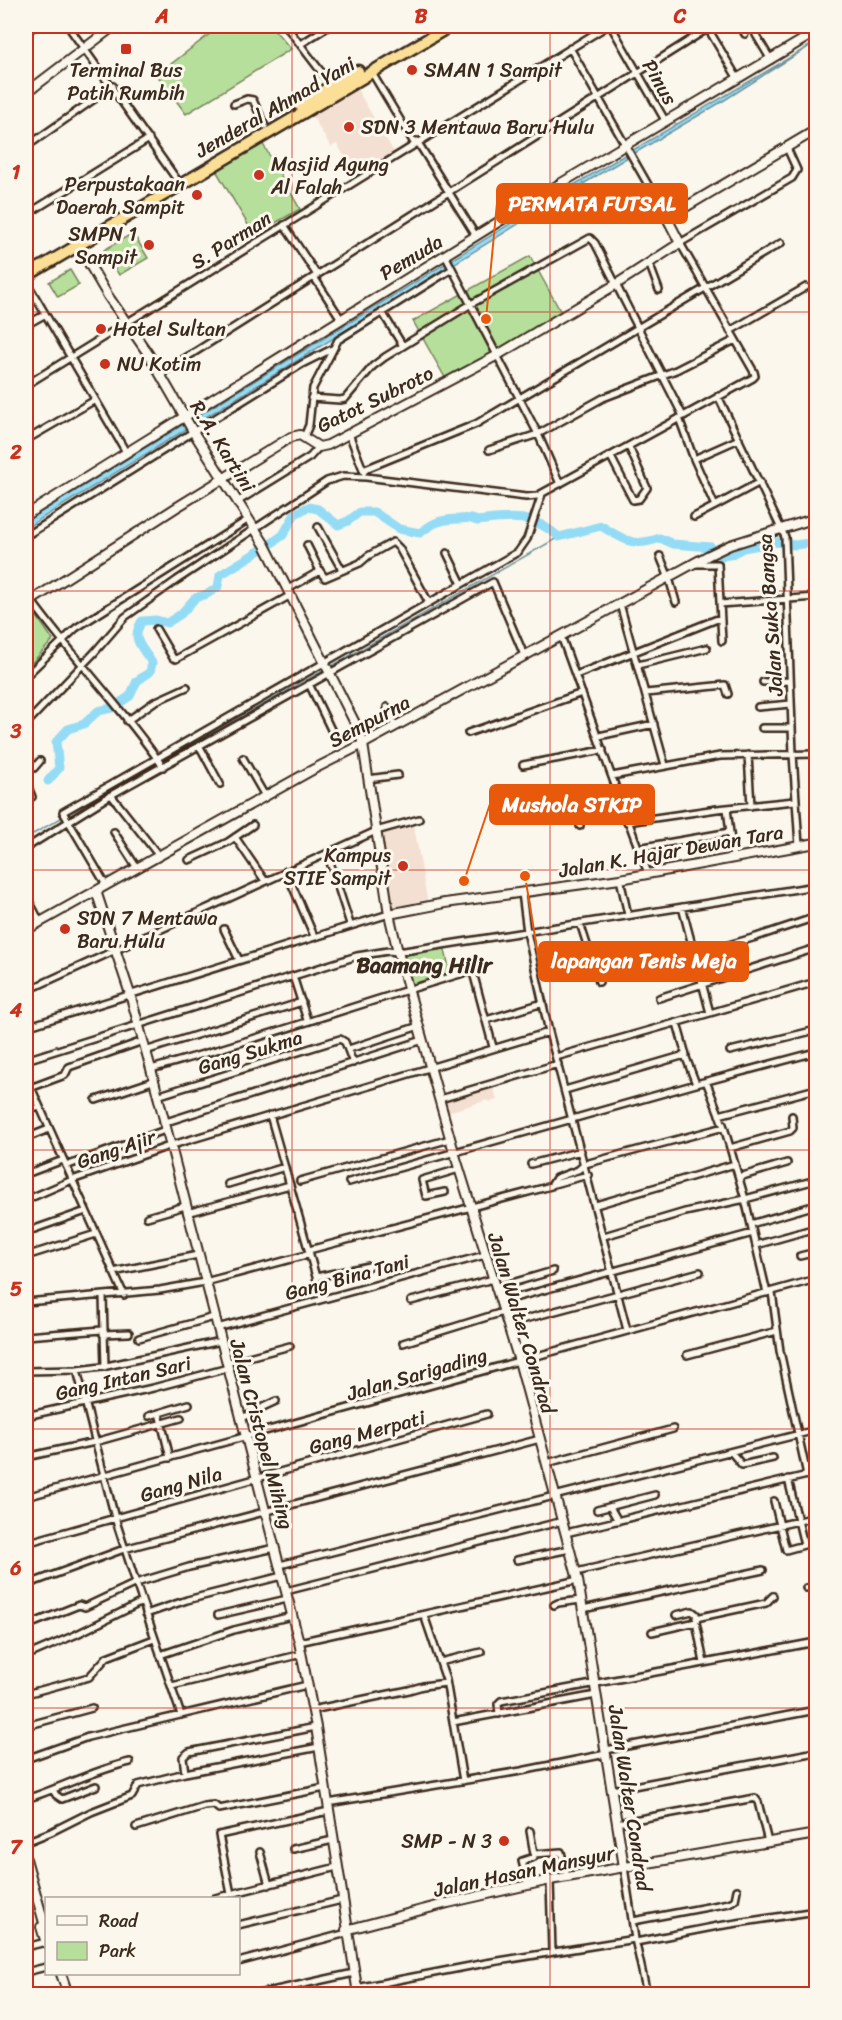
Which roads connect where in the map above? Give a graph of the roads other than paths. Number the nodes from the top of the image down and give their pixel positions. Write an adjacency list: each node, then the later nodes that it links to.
1 (34, 26): 11 (street)
2 (68, 26): 16 (street)
3 (114, 26): 16 (street)
4 (286, 26): 15 (street)
5 (329, 26): 15 (street)
6 (436, 26): 23 (highway, Jenderal Ahmad Yani)
7 (450, 26): 19 (highway, Jenderal Ahmad Yani)
8 (609, 26): 17 (street, S. Parman); 20 (street, Pinus)
9 (709, 26): 20 (street); 21 (street)
10 (740, 26): 13 (street)
11 (26, 32)
12 (816, 32): 18 (street, Pemuda)
13 (745, 34)
14 (756, 35): 18 (street)
15 (301, 44): 23 (street)
16 (85, 48): 22 (street); 24 (street)
17 (570, 48): 25 (street); 31 (street, S. Parman)
18 (771, 60): 21 (street, Pemuda)
19 (372, 71): 31 (street); 35 (highway, Jenderal Ahmad Yani)
20 (638, 73): 25 (street); 27 (street, Pinus)
21 (738, 79): 27 (street, Pemuda)
22 (113, 86): 30 (street); 32 (street)
23 (332, 86): 28 (highway, Jenderal Ahmad Yani)
24 (26, 93)
25 (599, 97): 33 (street); 36 (street)
26 (234, 104): 28 (street)
27 (666, 122): 33 (street, Pemuda)
28 (265, 126): 35 (highway, Jenderal Ahmad Yani)
29 (816, 130): 34 (street)
30 (149, 139): 35 (street); 37 (street)
31 (416, 142): 36 (street); 39 (street, S. Parman)
32 (26, 147)
33 (628, 148): 38 (street); 40 (street, Pemuda)
34 (787, 148): 38 (street); 41 (street)
35 (178, 181): 43 (highway, Jenderal Ahmad Yani); 46 (highway, Jenderal Ahmad Yani)
36 (448, 192): 40 (street); 48 (street)
37 (26, 215)
38 (667, 218): 41 (street)
39 (284, 225): 48 (street); 58 (street, S. Parman)
40 (476, 236): 44 (street, Pemuda)
41 (680, 243): 45 (street, Gatot Subroto); 51 (street)
42 (781, 243): 51 (street)
43 (78, 245): 47 (highway, Jenderal Ahmad Yani); 58 (street, R.A. Kartini)
44 (449, 263): 54 (street); 55 (street); 57 (street, Pemuda)
45 (649, 263): 50 (street, Gatot Subroto); 53 (street)
46 (26, 267)
47 (26, 276)
48 (316, 276): 57 (street); 67 (street)
49 (26, 281): 56 (street)
50 (615, 285): 54 (street); 60 (street); 65 (street, Gatot Subroto)
51 (705, 287): 60 (street); 61 (street)
52 (806, 287): 61 (street)
53 (659, 290)
54 (471, 304): 63 (street); 65 (street)
55 (382, 312): 63 (street); 64 (street)
56 (44, 315): 59 (street); 66 (street)
57 (341, 319): 74 (street, Pemuda)
58 (127, 322): 66 (street, S. Parman); 67 (street, R.A. Kartini)
59 (26, 325)
60 (638, 328): 68 (street); 73 (street)
61 (730, 331): 62 (street)
62 (735, 340): 68 (street); 70 (street)
63 (403, 346): 71 (street)
64 (332, 349): 71 (street); 76 (street)
65 (496, 356): 73 (street); 77 (street, Gatot Subroto)
66 (70, 358): 69 (street, S. Parman); 72 (street)
67 (160, 374): 74 (street, R.A. Kartini)
68 (662, 375): 75 (street); 78 (street)
69 (26, 385)
70 (718, 396): 75 (street); 80 (street, Jalan Suka Bangsa)
71 (311, 399): 79 (street)
72 (95, 400): 81 (street); 85 (street)
73 (519, 400): 78 (street); 88 (street)
74 (185, 417): 76 (street, R.A. Kartini); 85 (street, Pemuda)
75 (681, 417): 83 (street); 87 (street)
76 (193, 432): 90 (street, R.A. Kartini); 103 (street)
77 (348, 434): 82 (street, Gatot Subroto); 88 (street)
78 (538, 434): 84 (street); 92 (street)
79 (304, 437): 82 (street, Gatot Subroto); 90 (street, Gatot Subroto)
80 (739, 439): 87 (street); 91 (street, Jalan Suka Bangsa)
81 (26, 440)
82 (319, 447): 94 (street)
83 (629, 447): 86 (street); 86 (street)
84 (489, 450)
85 (126, 452): 96 (street, Pemuda)
86 (611, 457): 92 (street)
87 (694, 459): 95 (street)
88 (363, 470): 89 (street)
89 (366, 477): 93 (street); 101 (street)
90 (222, 479): 94 (street, R.A. Kartini); 115 (street, Gatot Subroto)
91 (760, 483): 95 (street); 102 (street, Jalan Suka Bangsa)
92 (560, 484): 93 (street)
93 (542, 494): 111 (street)
94 (237, 502): 99 (street, R.A. Kartini)
95 (715, 506): 97 (street)
96 (26, 515)
97 (694, 517)
98 (816, 518): 102 (street, Sempurna)
99 (249, 519): 101 (street, R.A. Kartini); 123 (street)
100 (318, 527): 108 (street)
101 (255, 529): 112 (street, R.A. Kartini); 128 (street)
102 (784, 533): 107 (street, Sempurna); 114 (street, Jalan Suka Bangsa)
103 (26, 536)
104 (307, 545): 109 (street)
105 (447, 553): 111 (street)
106 (660, 556): 110 (street)
107 (691, 565): 110 (street, Sempurna); 119 (street)
108 (342, 570): 109 (street); 117 (street)
109 (320, 571): 112 (street)
110 (669, 578): 116 (street); 118 (street, Sempurna)
111 (462, 584): 117 (street)
112 (289, 592): 121 (street); 130 (street, R.A. Kartini)
113 (816, 597): 114 (street)
114 (787, 599): 119 (street); 133 (street, Jalan Suka Bangsa)
115 (28, 602): 123 (street)
116 (676, 602)
117 (429, 603): 130 (street)
118 (620, 604): 122 (street, Sempurna); 126 (street)
119 (720, 604): 120 (street)
120 (720, 618): 124 (street); 126 (street)
121 (156, 629)
122 (561, 636): 127 (street, Sempurna); 131 (street)
123 (61, 641): 128 (street); 132 (street)
124 (722, 641)
125 (707, 648): 129 (street)
126 (634, 652): 129 (street); 131 (street)
127 (524, 655): 130 (street); 146 (street, Sempurna)
128 (82, 665): 143 (street); 144 (street)
129 (638, 665): 138 (street)
130 (327, 668): 135 (street); 152 (street, Jalan Walter Condrad); 160 (street)
131 (576, 675): 137 (street)
132 (26, 676)
133 (790, 681): 134 (street); 140 (street, Jalan Suka Bangsa)
134 (763, 682)
135 (309, 684): 151 (street); 153 (street)
136 (187, 687): 143 (street)
137 (582, 693): 149 (street); 150 (street)
138 (646, 693): 139 (street); 145 (street)
139 (728, 694)
140 (791, 704): 142 (street); 148 (street, Jalan Suka Bangsa)
141 (387, 706): 146 (street)
142 (758, 707)
143 (127, 721): 160 (street)
144 (26, 724)
145 (654, 724): 150 (street); 162 (street)
146 (395, 726): 152 (street, Sempurna)
147 (762, 728): 148 (street)
148 (792, 728): 155 (street, Jalan Suka Bangsa)
149 (468, 733)
150 (598, 736): 154 (street)
151 (337, 742)
152 (363, 744): 166 (street, Jalan Walter Condrad); 170 (street, Sempurna)
153 (200, 747): 160 (street); 168 (street)
154 (603, 750): 161 (street); 165 (street)
155 (793, 754): 156 (street); 157 (street); 173 (street, Jalan Suka Bangsa)
156 (816, 754)
157 (748, 755): 162 (street); 174 (street)
158 (243, 758): 170 (street)
159 (40, 761): 163 (street)
160 (160, 763): 169 (street); 178 (street)
161 (523, 765)
162 (665, 765): 165 (street)
163 (26, 772)
164 (398, 775): 166 (street)
165 (612, 776): 172 (street)
166 (368, 779): 183 (street, Jalan Walter Condrad)
167 (26, 781): 171 (street)
168 (220, 784)
169 (111, 795): 178 (street); 192 (street)
170 (265, 796): 192 (street, Sempurna)
171 (33, 797)
172 (620, 801): 175 (street); 180 (street)
173 (795, 801): 174 (street); 188 (street, Jalan Suka Bangsa)
174 (751, 806): 176 (street)
175 (579, 807): 177 (street); 182 (street)
176 (728, 808): 180 (street); 184 (street)
177 (545, 812)
178 (67, 819): 189 (street); 200 (street)
179 (418, 819): 183 (street)
180 (627, 822): 190 (street)
181 (253, 825): 186 (street)
182 (580, 826)
183 (376, 831): 191 (street); 206 (street, Jalan Walter Condrad)
184 (730, 831): 190 (street); 193 (street)
185 (114, 832): 195 (street)
186 (235, 837): 194 (street); 199 (street)
187 (816, 843): 188 (street, Jalan K. Hajar Dewan Tara)
188 (799, 846): 193 (street, Jalan K. Hajar Dewan Tara)
189 (26, 848)
190 (638, 848): 197 (street)
191 (327, 853): 196 (street); 211 (street)
192 (159, 856): 195 (street, Sempurna)
193 (733, 858): 197 (street, Jalan K. Hajar Dewan Tara)
194 (189, 860)
195 (137, 868): 200 (street, Sempurna)
196 (286, 871): 199 (street); 215 (street)
197 (648, 873): 198 (street, Jalan K. Hajar Dewan Tara)
198 (620, 879): 203 (street, Jalan K. Hajar Dewan Tara); 207 (street)
199 (265, 880): 217 (street)
200 (106, 885): 202 (street, Sempurna)
201 (816, 886): 205 (street)
202 (96, 891): 209 (street, Sempurna); 217 (street, Jalan Cristopel Mihing)
203 (522, 893): 206 (street, Jalan K. Hajar Dewan Tara); 214 (street)
204 (26, 895): 209 (street)
205 (682, 907): 207 (street); 219 (street)
206 (389, 914): 211 (street); 218 (street, Jalan Walter Condrad)
207 (628, 915): 210 (street)
208 (816, 917): 219 (street)
209 (40, 922): 213 (street, Sempurna)
210 (580, 923): 214 (street); 223 (street)
211 (350, 924): 215 (street)
212 (224, 929): 220 (street)
213 (26, 930)
214 (527, 932): 218 (street); 231 (street)
215 (314, 936): 220 (street)
216 (816, 948): 225 (street)
217 (115, 949): 226 (street); 228 (street, Jalan Cristopel Mihing)
218 (398, 952): 222 (street); 227 (street, Jalan Walter Condrad)
219 (694, 955): 221 (street); 225 (street)
220 (239, 960): 228 (street)
221 (632, 973)
222 (293, 976): 230 (street); 236 (street)
223 (599, 982)
224 (816, 982): 232 (street)
225 (702, 984): 229 (street); 232 (street)
226 (26, 991)
227 (408, 991): 233 (street); 234 (street); 237 (street, Jalan Walter Condrad)
228 (130, 994): 236 (street, Jalan Cristopel Mihing); 238 (street)
229 (659, 998)
230 (302, 1002): 233 (street); 245 (street)
231 (543, 1003): 234 (street); 240 (street)
232 (710, 1013): 235 (street)
233 (307, 1020): 253 (street)
234 (486, 1020): 243 (street)
235 (676, 1023): 248 (street); 250 (street)
236 (139, 1025): 242 (street, Jalan Cristopel Mihing); 249 (street)
237 (419, 1026): 241 (street, Jalan Walter Condrad); 244 (street, Gang Sukma)
238 (26, 1028)
239 (816, 1030): 246 (street)
240 (549, 1032): 243 (street, Gang Ajir); 250 (street)
241 (423, 1040): 251 (street); 252 (street, Jalan Walter Condrad)
242 (143, 1041): 245 (street, Jalan Cristopel Mihing); 258 (street)
243 (492, 1047): 252 (street, Gang Ajir)
244 (349, 1048): 251 (street); 261 (street, Gang Sukma)
245 (145, 1051): 253 (street, Jalan Cristopel Mihing)
246 (730, 1052)
247 (816, 1052): 256 (street)
248 (686, 1055): 257 (street); 260 (street)
249 (26, 1060)
250 (557, 1060): 260 (street); 263 (street)
251 (353, 1063): 270 (street)
252 (431, 1066): 263 (street, Jalan Walter Condrad); 266 (street, Gang Ajir)
253 (151, 1069): 255 (street, Jalan Cristopel Mihing)
254 (26, 1079): 258 (street)
255 (153, 1081): 261 (street, Jalan Cristopel Mihing); 262 (street)
256 (706, 1081): 257 (street); 267 (street)
257 (696, 1083): 269 (street)
258 (30, 1088): 264 (street)
259 (816, 1089): 267 (street)
260 (565, 1090): 269 (street)
261 (157, 1096): 270 (street, Jalan Cristopel Mihing)
262 (96, 1100)
263 (440, 1100): 274 (street, Jalan Walter Condrad)
264 (39, 1107): 265 (street); 272 (street)
265 (26, 1111)
266 (270, 1115): 275 (street, Gang Ajir); 285 (street)
267 (719, 1115): 271 (street)
268 (792, 1116): 276 (street)
269 (573, 1119): 277 (street); 278 (street)
270 (164, 1126): 275 (street, Jalan Cristopel Mihing); 284 (street)
271 (724, 1127): 276 (street); 282 (street)
272 (49, 1129): 273 (street); 279 (street)
273 (26, 1138)
274 (450, 1139): 278 (street, Jalan Walter Condrad); 291 (street)
275 (169, 1146): 290 (street, Gang Ajir); 303 (street, Jalan Cristopel Mihing)
276 (730, 1148): 283 (street)
277 (581, 1151): 281 (street); 282 (street)
278 (454, 1152): 286 (street, Jalan Walter Condrad); 293 (street)
279 (63, 1160): 284 (street); 287 (street)
280 (787, 1163): 289 (street)
281 (531, 1164)
282 (585, 1164): 288 (street); 295 (street)
283 (735, 1164): 289 (street); 300 (street)
284 (66, 1167): 290 (street)
285 (285, 1167): 294 (street); 296 (street)
286 (459, 1169): 297 (street); 302 (street, Jalan Walter Condrad)
287 (26, 1174)
288 (588, 1175): 295 (street); 300 (street)
289 (739, 1177): 298 (street)
290 (72, 1180): 299 (street, Gang Ajir); 304 (street)
291 (300, 1180)
292 (816, 1180): 298 (street)
293 (349, 1182)
294 (228, 1184)
295 (554, 1184): 302 (street)
296 (290, 1185): 303 (street); 313 (street)
297 (445, 1192)
298 (745, 1199): 306 (street); 311 (street)
299 (26, 1200)
300 (596, 1205): 311 (street)
301 (816, 1205): 306 (street)
302 (471, 1208): 313 (street); 316 (street, Jalan Walter Condrad)
303 (186, 1209): 305 (street); 315 (street, Jalan Cristopel Mihing)
304 (86, 1211): 308 (street); 310 (street)
305 (147, 1217)
306 (751, 1224): 309 (street)
307 (816, 1228): 312 (street)
308 (26, 1232)
309 (753, 1233): 312 (street); 320 (street)
310 (96, 1234): 317 (street); 322 (street)
311 (604, 1236): 320 (street)
312 (756, 1245): 328 (street)
313 (309, 1252): 324 (street); 326 (street)
314 (816, 1252): 318 (street)
315 (198, 1255): 322 (street); 326 (street, Jalan Cristopel Mihing)
316 (485, 1255): 327 (street, Jalan Walter Condrad); 332 (street, Gang Bina Tani)
317 (26, 1256)
318 (800, 1256)
319 (369, 1266): 324 (street)
320 (613, 1270): 330 (street); 335 (street)
321 (553, 1271): 327 (street)
322 (113, 1272): 329 (street)
323 (700, 1272): 330 (street)
324 (316, 1277): 332 (street)
325 (816, 1279): 328 (street, Jalan Sarigading)
326 (205, 1282): 329 (street); 337 (street, Jalan Cristopel Mihing)
327 (494, 1284): 333 (street); 335 (street, Jalan Walter Condrad)
328 (769, 1292): 340 (street, Jalan Sarigading); 341 (street)
329 (124, 1294): 331 (street)
330 (618, 1294): 338 (street); 340 (street)
331 (103, 1296): 334 (street); 342 (street)
332 (322, 1298): 339 (street, Gang Bina Tani)
333 (411, 1301)
334 (26, 1302)
335 (500, 1302): 336 (street, Jalan Walter Condrad)
336 (503, 1312): 338 (street, Jalan Walter Condrad); 347 (street)
337 (214, 1317): 339 (street, Jalan Cristopel Mihing); 345 (street)
338 (507, 1324): 350 (street, Jalan Walter Condrad)
339 (217, 1328): 346 (street, Jalan Cristopel Mihing)
340 (627, 1330): 350 (street, Jalan Sarigading)
341 (777, 1331): 349 (street); 367 (street)
342 (103, 1332): 343 (street); 344 (street); 352 (street)
343 (129, 1333)
344 (26, 1336)
345 (139, 1338)
346 (220, 1341): 351 (street, Jalan Cristopel Mihing); 352 (street)
347 (403, 1343)
348 (290, 1346): 351 (street, Gang Intan Sari)
349 (687, 1355)
350 (519, 1361): 368 (street, Jalan Sarigading); 369 (street, Jalan Walter Condrad)
351 (227, 1366): 356 (street, Gang Intan Sari); 363 (street, Jalan Cristopel Mihing)
352 (105, 1367): 353 (street)
353 (77, 1370): 354 (street); 356 (street)
354 (26, 1371)
355 (276, 1401): 363 (street)
356 (85, 1403): 360 (street, Gang Intan Sari); 370 (street)
357 (189, 1404): 358 (street)
358 (159, 1413): 361 (street); 364 (street)
359 (487, 1414): 379 (street, Gang Merpati)
360 (26, 1416)
361 (149, 1416)
362 (181, 1418): 364 (street)
363 (240, 1418): 368 (street, Jalan Cristopel Mihing)
364 (162, 1423): 370 (street); 373 (street)
365 (673, 1429): 375 (street)
366 (816, 1430): 367 (street)
367 (797, 1435): 371 (street); 377 (street)
368 (246, 1437): 373 (street, Jalan Sarigading); 379 (street, Jalan Cristopel Mihing)
369 (540, 1439): 375 (street, Jalan Walter Condrad); 387 (street)
370 (95, 1442): 372 (street); 378 (street)
371 (731, 1452): 374 (street); 381 (street)
372 (26, 1456)
373 (170, 1458): 378 (street, Jalan Sarigading)
374 (773, 1458)
375 (547, 1463): 381 (street, Jalan Walter Condrad)
376 (816, 1473): 377 (street)
377 (807, 1475): 380 (street)
378 (104, 1476): 383 (street, Jalan Sarigading); 389 (street)
379 (256, 1478): 387 (street, Jalan Cristopel Mihing); 389 (street, Gang Nila)
380 (788, 1479): 391 (street); 392 (street)
381 (556, 1495): 390 (street, Jalan Walter Condrad); 400 (street)
382 (655, 1495): 385 (street)
383 (26, 1497)
384 (774, 1501): 393 (street)
385 (610, 1507): 386 (street); 391 (street)
386 (597, 1510)
387 (265, 1511): 396 (street, Jalan Cristopel Mihing); 397 (street)
388 (816, 1517): 392 (street)
389 (114, 1518): 395 (street, Gang Nila); 397 (street)
390 (563, 1521): 394 (street, Jalan Walter Condrad); 408 (street)
391 (618, 1521): 394 (street)
392 (800, 1521): 393 (street); 393 (street)
393 (780, 1526): 403 (street)
394 (566, 1533): 398 (street, Jalan Walter Condrad)
395 (26, 1543)
396 (275, 1548): 400 (street, Jalan Cristopel Mihing); 404 (street)
397 (124, 1549): 404 (street); 405 (street)
398 (570, 1549): 399 (street); 403 (street, Jalan Walter Condrad)
399 (517, 1560)
400 (280, 1565): 402 (street, Jalan Cristopel Mihing)
401 (763, 1570): 413 (street)
402 (282, 1576): 408 (street, Jalan Cristopel Mihing); 414 (street)
403 (577, 1576): 410 (street, Jalan Walter Condrad); 416 (street)
404 (136, 1583): 411 (street); 420 (street)
405 (26, 1585)
406 (816, 1587): 407 (street)
407 (806, 1588)
408 (287, 1595): 415 (street); 418 (street, Jalan Cristopel Mihing)
409 (773, 1596): 419 (street)
410 (581, 1600): 412 (street); 413 (street, Jalan Walter Condrad)
411 (142, 1602): 414 (street); 428 (street)
412 (554, 1605)
413 (583, 1609): 432 (street, Jalan Walter Condrad)
414 (146, 1614): 422 (street)
415 (218, 1615)
416 (424, 1615): 424 (street); 429 (street)
417 (676, 1615): 419 (street)
418 (292, 1616): 424 (street, Jalan Cristopel Mihing); 427 (street)
419 (697, 1621): 421 (street); 430 (street)
420 (26, 1626)
421 (652, 1632)
422 (154, 1639): 427 (street); 435 (street)
423 (816, 1641): 430 (street)
424 (299, 1642): 426 (street, Jalan Cristopel Mihing)
425 (481, 1652): 429 (street)
426 (302, 1654): 433 (street, Jalan Cristopel Mihing); 434 (street)
427 (160, 1655): 434 (street)
428 (26, 1656)
429 (440, 1662): 431 (street)
430 (704, 1663): 432 (street)
431 (446, 1683): 438 (street); 442 (street)
432 (595, 1684): 436 (street, Jalan Walter Condrad); 440 (street)
433 (308, 1685): 438 (street, Jalan Cristopel Mihing); 441 (street)
434 (172, 1686): 441 (street)
435 (26, 1694)
436 (596, 1695): 440 (street); 446 (street, Jalan Walter Condrad)
437 (92, 1708): 443 (street)
438 (312, 1710): 444 (street, Jalan Cristopel Mihing)
439 (816, 1710): 446 (street)
440 (499, 1714): 442 (street)
441 (181, 1715): 448 (street)
442 (453, 1722): 451 (street)
443 (26, 1725)
444 (316, 1727): 445 (street, Jalan Cristopel Mihing); 450 (street)
445 (319, 1747): 450 (street); 453 (street, Jalan Cristopel Mihing)
446 (606, 1752): 451 (street); 455 (street, Jalan Walter Condrad)
447 (816, 1752): 455 (street)
448 (26, 1759)
449 (130, 1762): 454 (street)
450 (185, 1773): 463 (street)
451 (463, 1781): 457 (street)
452 (96, 1786): 454 (street)
453 (325, 1788): 457 (street, Jalan Cristopel Mihing); 459 (street)
454 (53, 1790): 456 (street)
455 (612, 1790): 458 (street, Jalan Walter Condrad)
456 (26, 1799)
457 (328, 1807): 462 (street, Jalan Cristopel Mihing); 477 (street)
458 (617, 1823): 464 (street); 470 (street, Jalan Walter Condrad)
459 (136, 1827)
460 (530, 1831): 467 (street)
461 (816, 1834): 464 (street, Jalan Hasan Mansyur)
462 (333, 1840): 465 (street); 469 (street, Jalan Cristopel Mihing)
463 (26, 1842)
464 (768, 1842): 470 (street, Jalan Hasan Mansyur)
465 (293, 1849)
466 (260, 1852): 474 (street)
467 (534, 1854): 471 (street); 475 (street)
468 (26, 1859): 483 (street)
469 (338, 1867): 474 (street); 479 (street, Jalan Cristopel Mihing)
470 (624, 1867): 471 (street, Jalan Hasan Mansyur); 481 (street, Jalan Walter Condrad)
471 (567, 1877): 473 (street, Jalan Hasan Mansyur)
472 (26, 1878): 485 (street)
473 (550, 1880): 475 (street, Jalan Hasan Mansyur); 489 (street)
474 (269, 1885): 477 (street)
475 (528, 1885): 484 (street, Jalan Hasan Mansyur)
476 (737, 1890): 481 (street)
477 (231, 1894): 478 (street)
478 (223, 1897)
479 (342, 1900): 482 (street); 484 (street, Jalan Cristopel Mihing)
480 (816, 1911): 486 (street)
481 (633, 1921): 486 (street, Jalan Walter Condrad)
482 (240, 1925)
483 (45, 1926)
484 (347, 1931): 490 (street); 493 (street, Jalan Cristopel Mihing)
485 (45, 1939)
486 (636, 1940): 489 (street); 500 (street, Jalan Walter Condrad)
487 (45, 1942): 488 (street)
488 (26, 1947)
489 (552, 1952): 496 (street)
490 (240, 1961)
491 (45, 1967): 492 (street)
492 (26, 1972)
493 (354, 1973): 496 (street, Jalan Cristopel Mihing); 499 (street)
494 (59, 1975): 497 (street)
495 (59, 1975): 498 (street)
496 (357, 1991)
497 (63, 1995)
498 (68, 1995)
499 (258, 1995)
500 (647, 1995)

